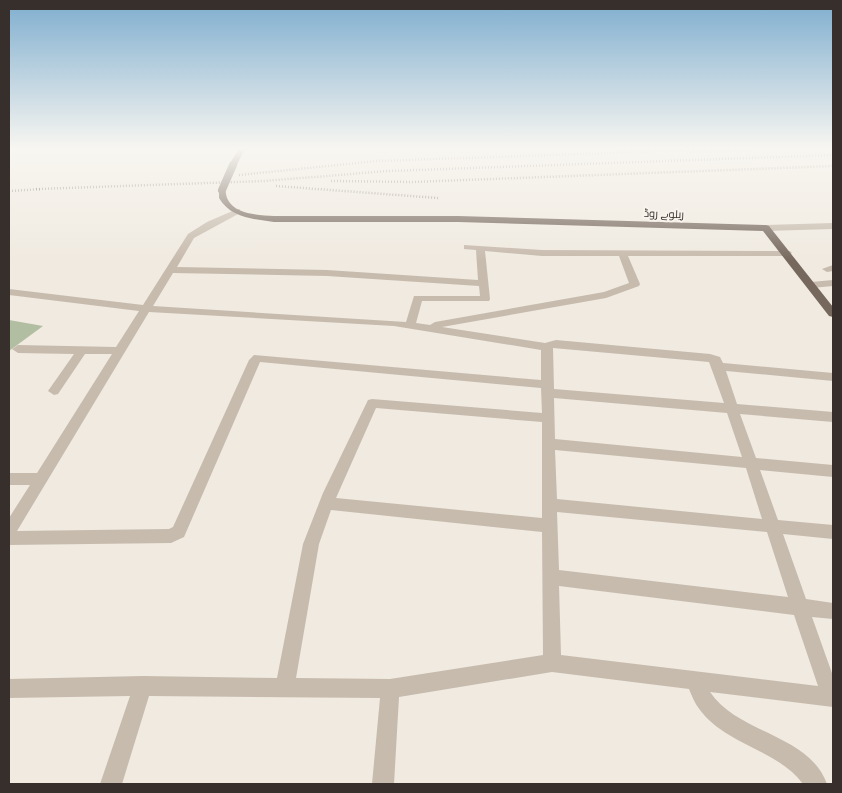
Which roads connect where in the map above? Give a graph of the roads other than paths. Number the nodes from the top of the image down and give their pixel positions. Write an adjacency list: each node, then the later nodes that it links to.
1 (223, 187): 2 (main road, bridge)
2 (238, 211): 4 (main road, ریلوے روڈ); 9 (street)
3 (833, 226): 4 (street, ریلوے روڈ)
4 (766, 228): 8 (main road)
5 (468, 247): 6 (street)
6 (480, 248): 7 (street); 10 (street)
7 (622, 253): 8 (street); 17 (street)
8 (787, 253): 12 (main road)
9 (169, 270): 10 (street); 14 (street)
10 (484, 282): 16 (street)
11 (833, 284): 12 (street)
12 (810, 285): 15 (main road)
13 (9, 292): 14 (street)
14 (146, 309): 16 (street); 21 (street)
15 (833, 314)
16 (410, 325): 17 (street)
17 (422, 327): 18 (street)
18 (547, 348): 22 (street); 24 (street)
19 (18, 349): 20 (street)
20 (82, 350): 21 (street); 25 (street)
21 (120, 351): 33 (street)
22 (719, 367): 23 (street); 26 (street)
23 (833, 377)
24 (549, 389): 26 (street); 28 (street); 40 (street)
25 (54, 392)
26 (733, 408): 27 (street); 30 (street)
27 (833, 417)
28 (549, 418): 29 (street); 34 (street)
29 (550, 444): 30 (street); 35 (street)
30 (752, 463): 31 (street); 37 (street)
31 (833, 471)
32 (9, 479): 33 (street)
33 (40, 479): 38 (street)
34 (326, 503): 36 (street); 47 (street)
35 (550, 505): 36 (street); 37 (street)
36 (551, 526): 41 (street)
37 (773, 526): 39 (street); 42 (street)
38 (9, 531)
39 (833, 532)
40 (9, 538)
41 (551, 577): 42 (street); 44 (street)
42 (801, 607): 43 (street); 50 (street)
43 (833, 610)
44 (552, 663): 45 (street); 48 (street)
45 (695, 681): 50 (street); 53 (street)
46 (144, 686): 47 (street); 49 (street); 51 (street)
47 (285, 686): 48 (street)
48 (390, 688): 52 (street)
49 (9, 689)
50 (832, 697)
51 (111, 784)
52 (383, 784)
53 (816, 784)

